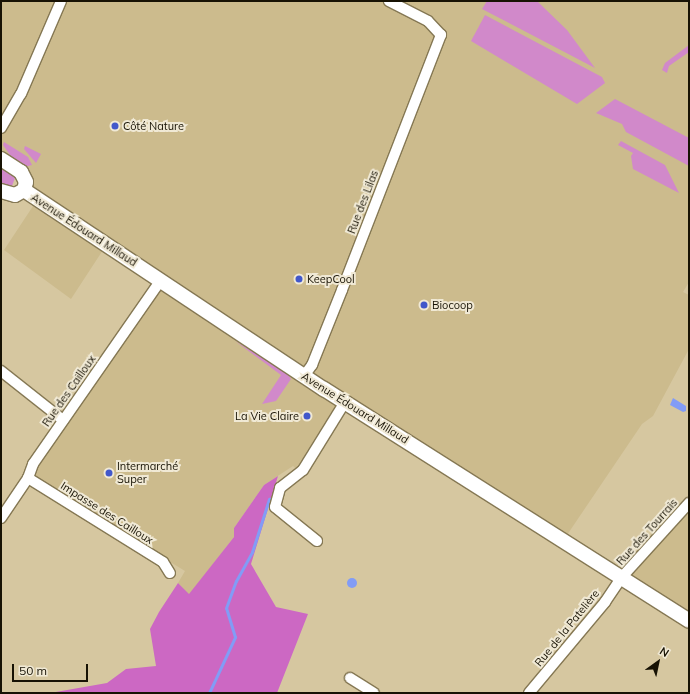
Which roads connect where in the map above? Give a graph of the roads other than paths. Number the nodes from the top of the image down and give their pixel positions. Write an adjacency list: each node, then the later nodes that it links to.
1 (61, 1): 3 (street)
2 (388, 1): 9 (street, Rue des Lilas)
3 (1, 128)
4 (1, 159): 5 (main road)
5 (24, 190): 6 (main road); 7 (main road, Avenue Édouard Millaud)
6 (1, 191)
7 (161, 280): 9 (main road, Avenue Édouard Millaud); 11 (street, Rue des Cailloux)
8 (1, 371): 11 (street)
9 (304, 376): 10 (main road, Avenue Édouard Millaud)
10 (345, 402): 15 (street); 17 (main road, Avenue Édouard Millaud)
11 (63, 420): 12 (street, Rue des Cailloux)
12 (28, 478): 14 (street, Rue des Cailloux); 16 (street, Impasse des Cailloux)
13 (689, 503): 17 (street, Rue des Tourrais)
14 (1, 518)
15 (317, 541)
16 (170, 573)
17 (622, 577): 18 (main road, Avenue Édouard Millaud); 21 (street, Rue de la Patelière)
18 (689, 621)
19 (350, 678): 20 (street)
20 (374, 693)
21 (529, 693)

